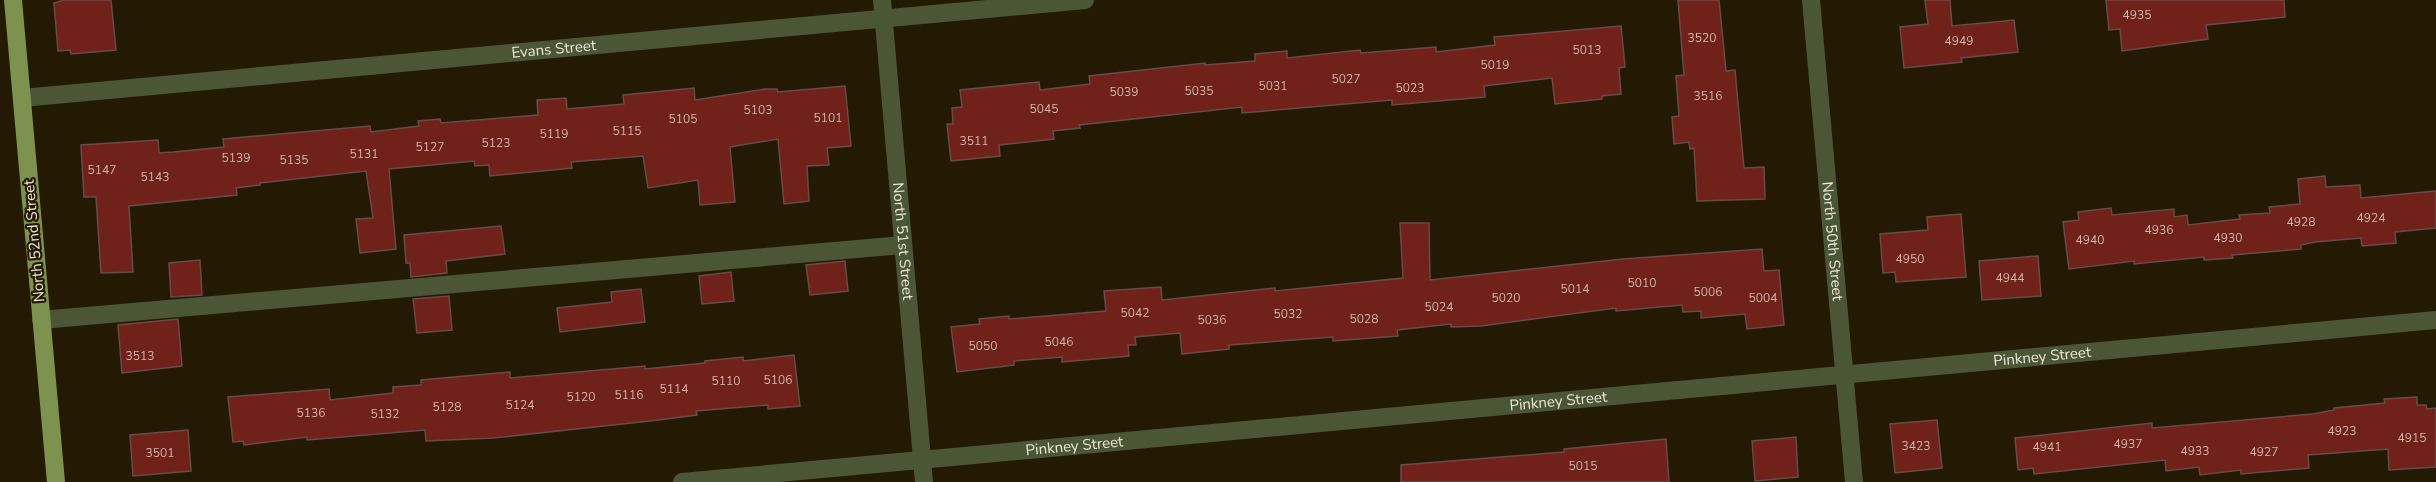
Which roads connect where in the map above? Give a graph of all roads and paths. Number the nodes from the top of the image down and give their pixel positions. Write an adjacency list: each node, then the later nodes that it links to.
1 (13, 0): 6 (main road, North 52nd Street)
2 (882, 0): 5 (street, North 51st Street)
3 (1085, 0): 5 (street, Evans Street)
4 (1810, 0): 10 (street, North 50th Street)
5 (884, 19): 6 (street, Evans Street); 7 (street, North 51st Street)
6 (22, 98): 8 (main road, North 52nd Street)
7 (903, 245): 8 (street); 11 (street, North 51st Street)
8 (41, 320): 12 (main road, North 52nd Street)
9 (2436, 320): 10 (street, Pinkney Street)
10 (1844, 375): 11 (street, Pinkney Street); 15 (street, North 50th Street)
11 (922, 460): 13 (street, Pinkney Street); 14 (street, North 51st Street)
12 (56, 482)
13 (682, 482)
14 (924, 482)
15 (1854, 482)

